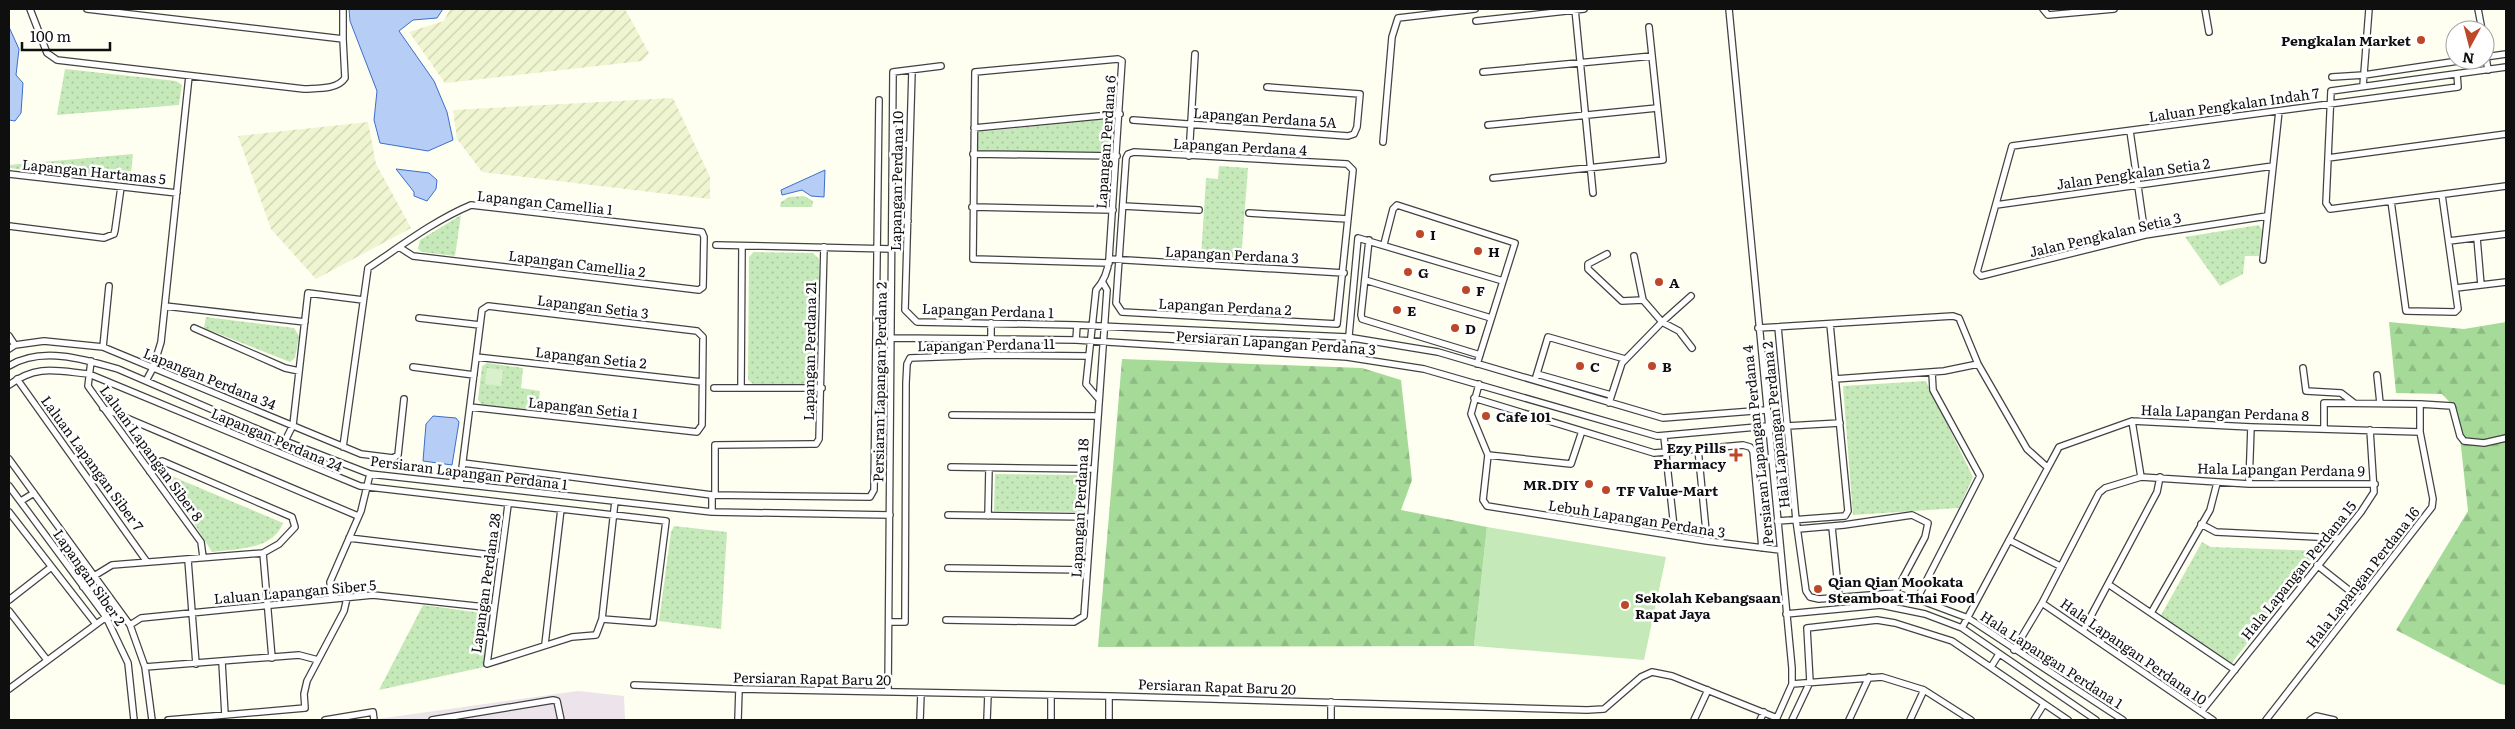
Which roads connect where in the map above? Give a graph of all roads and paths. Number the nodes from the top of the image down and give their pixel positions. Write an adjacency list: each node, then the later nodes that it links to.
1 (32, 9): 26 (street)
2 (87, 9): 15 (street)
3 (343, 9): 15 (street)
4 (1475, 9): 42 (street)
5 (1575, 9): 6 (street); 12 (street); 18 (street)
6 (1584, 9)
7 (1729, 9): 114 (street, Persiaran Lapangan Perdana 4)
8 (2114, 9): 11 (street)
9 (2205, 9): 14 (street)
10 (2369, 9): 25 (street)
11 (2044, 11)
12 (1476, 21)
13 (1650, 27): 17 (street)
14 (2209, 32)
15 (343, 39): 26 (street)
16 (1195, 54): 37 (street)
17 (1652, 56): 18 (street); 32 (street)
18 (1580, 62): 23 (street); 35 (street)
19 (2445, 63): 25 (street)
20 (941, 66): 21 (street)
21 (912, 70): 43 (street, Lapangan Perdana 10); 44 (street, Persiaran Lapangan Perdana 2)
22 (2488, 70): 24 (street)
23 (1483, 72)
24 (2457, 74): 28 (street); 31 (street, Laluan Pengkalan Indah 7)
25 (2364, 75): 27 (street); 28 (street)
26 (189, 76): 56 (street)
27 (2332, 77)
28 (2363, 86): 31 (street)
29 (1267, 88): 37 (street, Lapangan Perdana 5A)
30 (879, 100): 82 (street)
31 (2331, 104): 33 (street, Laluan Pengkalan Indah 7); 48 (street)
32 (1657, 108): 35 (street); 50 (street)
33 (2279, 111): 40 (street, Laluan Pengkalan Indah 7); 49 (street)
34 (1120, 114): 39 (street); 39 (street, Lapangan Perdana 6); 46 (street, Lapangan Perdana 6)
35 (1585, 116): 38 (street); 50 (street)
36 (1133, 120): 37 (street, Lapangan Perdana 5A)
37 (1190, 123): 47 (street)
38 (1488, 125)
39 (974, 128): 45 (street)
40 (2130, 131): 53 (street); 60 (street, Laluan Pengkalan Indah 7)
41 (2506, 134): 48 (street)
42 (1382, 142)
43 (909, 144): 44 (street); 69 (street, Lapangan Perdana 10)
44 (893, 145): 68 (street, Persiaran Lapangan Perdana 2)
45 (973, 154): 46 (street); 62 (street)
46 (1117, 156): 63 (street, Lapangan Perdana 6)
47 (1189, 156): 61 (street, Lapangan Perdana 4); 67 (street, Lapangan Perdana 4)
48 (2328, 158): 59 (street)
49 (2273, 166): 53 (street, Jalan Pengkalan Setia 2); 66 (street)
50 (1590, 168): 52 (street); 57 (street)
51 (9, 174): 54 (street, Lapangan Hartamas 5)
52 (1494, 178)
53 (2138, 185): 60 (street, Jalan Pengkalan Setia 2); 72 (street)
54 (121, 186): 56 (street, Lapangan Hartamas 5); 70 (street)
55 (2506, 186): 58 (street)
56 (177, 192): 101 (street)
57 (1593, 193)
58 (2442, 195): 59 (street); 76 (street)
59 (2391, 201): 96 (street)
60 (1996, 205): 72 (street, Jalan Pengkalan Setia 3)
61 (1123, 206): 64 (street); 86 (street)
62 (972, 207): 63 (street); 88 (street, Lapangan Perdana 3)
63 (1113, 210): 88 (street, Lapangan Perdana 6)
64 (1199, 210)
65 (1249, 213): 67 (street)
66 (2267, 216): 72 (street, Jalan Pengkalan Setia 3); 87 (street)
67 (1348, 219): 89 (street)
68 (892, 221): 69 (street); 83 (street, Persiaran Lapangan Perdana 2)
69 (908, 221): 97 (street, Lapangan Perdana 10)
70 (9, 226)
71 (2506, 234): 74 (street)
72 (2145, 235)
73 (704, 237): 80 (street, Lapangan Camellia 1); 80 (street, Lapangan Camellia 2)
74 (2476, 238): 76 (street); 94 (street)
75 (1369, 240): 77 (street); 90 (street); 116 (street)
76 (2449, 241): 96 (street)
77 (1384, 244): 91 (street); 91 (street)
78 (716, 245): 79 (street)
79 (742, 246): 81 (street); 152 (street)
80 (399, 247): 99 (street, Lapangan Camellia 1)
81 (824, 247): 82 (street); 153 (street, Lapangan Perdana 21)
82 (877, 248): 83 (street); 201 (street)
83 (892, 249): 117 (street, Persiaran Lapangan Perdana 2)
84 (1607, 254): 100 (street)
85 (1634, 256): 100 (street)
86 (1120, 259): 88 (street, Lapangan Perdana 3); 89 (street, Lapangan Perdana 3); 89 (street, Lapangan Perdana 2)
87 (2262, 260)
88 (1109, 261): 93 (street, Lapangan Perdana 6)
89 (1344, 273)
90 (1365, 280): 103 (street); 127 (street)
91 (1503, 280): 103 (street)
92 (2506, 282): 94 (street)
93 (1103, 283): 110 (street, Lapangan Perdana 6); 111 (street, Lapangan Perdana 6)
94 (2482, 285): 96 (street)
95 (109, 286): 123 (street)
96 (2456, 288)
97 (906, 293): 106 (street, Lapangan Perdana 1)
98 (1691, 296): 105 (street)
99 (364, 300): 104 (street); 180 (street, Lapangan Camellia 1)
100 (1642, 300): 105 (street)
101 (165, 306): 104 (street); 137 (street)
102 (419, 318): 109 (street)
103 (1491, 318): 127 (street)
104 (305, 322): 139 (street)
105 (1662, 322): 124 (street); 131 (street)
106 (991, 323): 107 (street, Lapangan Perdana 1); 118 (street)
107 (1077, 324): 110 (street, Lapangan Perdana 1); 119 (street)
108 (1830, 324): 112 (street); 134 (street); 146 (street)
109 (480, 325): 129 (street); 148 (street, Lapangan Setia 3)
110 (1091, 325): 111 (street, Lapangan Perdana 1); 120 (street, Lapangan Perdana 6)
111 (1103, 325): 116 (street, Persiaran Lapangan Perdana 3); 121 (street, Lapangan Perdana 6)
112 (1778, 327): 114 (street); 171 (street, Hala Lapangan Perdana 2)
113 (194, 328): 139 (street)
114 (1758, 328): 164 (street, Persiaran Lapangan Perdana 4)
115 (9, 336): 122 (street)
116 (1348, 337): 130 (street); 133 (street, Persiaran Lapangan Perdana 3)
117 (892, 338): 118 (street, Persiaran Lapangan Perdana 3); 208 (street, Persiaran Lapangan Perdana 2)
118 (990, 339): 119 (street, Persiaran Lapangan Perdana 3); 126 (street)
119 (1076, 340): 120 (street, Persiaran Lapangan Perdana 3)
120 (1090, 340): 121 (street, Persiaran Lapangan Perdana 3); 128 (street)
121 (1102, 342): 130 (street, Persiaran Lapangan Perdana 3); 156 (street, Lapangan Perdana 18)
122 (15, 345): 123 (street, Lapangan Perdana 34); 125 (street, Lapangan Perdana 34)
123 (103, 347): 137 (street, Lapangan Perdana 34)
124 (1692, 348)
125 (9, 349)
126 (991, 355): 128 (street, Lapangan Perdana 11); 257 (street, Lapangan Perdana 11)
127 (1480, 355): 133 (street)
128 (1088, 356): 156 (street)
129 (476, 357): 142 (street); 148 (street, Lapangan Setia 2)
130 (1347, 357): 149 (street, Persiaran Lapangan Perdana 3)
131 (1625, 359): 144 (street); 154 (street)
132 (91, 361): 135 (street, Persiaran Lapangan Perdana 1); 141 (street, Laluan Lapangan Siber 8); 147 (street, Persiaran Lapangan Perdana 1)
133 (1477, 364): 144 (street, Persiaran Lapangan Perdana 3)
134 (1978, 364): 140 (street); 187 (street)
135 (9, 366)
136 (413, 367): 142 (street)
137 (153, 368): 147 (street); 169 (street, Lapangan Perdana 34)
138 (2303, 368): 159 (street)
139 (299, 371): 169 (street)
140 (1932, 372): 146 (street); 243 (street)
141 (89, 374): 145 (street, Lapangan Perdana 24); 163 (street, Laluan Lapangan Siber 8); 199 (street, Lapangan Perdana 24)
142 (474, 375): 162 (street)
143 (2377, 375): 160 (street)
144 (1536, 377): 154 (street); 158 (street, Persiaran Lapangan Perdana 3)
145 (17, 379): 150 (street, Lapangan Perdana 24); 230 (street, Laluan Lapangan Siber 7)
146 (1835, 379): 168 (street)
147 (146, 381): 179 (street, Persiaran Lapangan Perdana 1)
148 (702, 382): 162 (street, Lapangan Setia 1)
149 (1478, 384): 157 (street); 177 (street, Persiaran Lapangan Perdana 3)
150 (9, 385)
151 (714, 388): 152 (street)
152 (741, 388): 153 (street)
153 (822, 388): 201 (street, Lapangan Perdana 21)
154 (1611, 395): 158 (street)
155 (404, 398): 180 (street, Lapangan Perdana 34)
156 (1098, 398): 166 (street, Lapangan Perdana 18)
157 (1474, 398): 175 (street); 183 (street)
158 (1609, 403): 164 (street, Persiaran Lapangan Perdana 3)
159 (2354, 403): 160 (street); 173 (street)
160 (2380, 403): 161 (street)
161 (2420, 404): 176 (street, Hala Lapangan Perdana 16); 178 (street)
162 (470, 407): 185 (street)
163 (103, 408): 190 (street, Laluan Lapangan Siber 8); 210 (street)
164 (1766, 410): 170 (street, Persiaran Lapangan Perdana 4)
165 (952, 415): 166 (street)
166 (1097, 416): 189 (street, Lapangan Perdana 18)
167 (2132, 421): 172 (street, Hala Lapangan Perdana 8); 187 (street, Hala Lapangan Perdana 8); 192 (street)
168 (1840, 423): 171 (street); 214 (street)
169 (293, 425): 179 (street); 180 (street, Lapangan Perdana 34)
170 (1768, 426): 177 (street, Persiaran Lapangan Perdana 3); 215 (street, Persiaran Lapangan Perdana 4)
171 (1787, 426): 214 (street, Hala Lapangan Perdana 2)
172 (2251, 428): 173 (street, Hala Lapangan Perdana 8); 196 (street)
173 (2324, 429): 174 (street, Hala Lapangan Perdana 8)
174 (2370, 430): 176 (street, Hala Lapangan Perdana 8); 197 (street)
175 (1582, 431): 182 (street); 183 (street)
176 (2420, 432): 244 (street, Hala Lapangan Perdana 16)
177 (1664, 437): 182 (street)
178 (2506, 438)
179 (285, 440): 191 (street, Persiaran Lapangan Perdana 1)
180 (344, 447)
181 (1698, 449): 182 (street); 223 (street); 224 (street)
182 (1666, 452): 219 (street)
183 (1488, 455): 219 (street, Lebuh Lapangan Perdana 3)
184 (9, 459): 200 (street)
185 (463, 463): 195 (street); 201 (street)
186 (951, 467): 188 (street)
187 (2047, 467): 222 (street, Hala Lapangan Perdana 8)
188 (989, 468): 189 (street); 212 (street)
189 (1094, 469): 213 (street, Lapangan Perdana 18)
190 (150, 472): 226 (street); 228 (street, Laluan Lapangan Siber 8)
191 (370, 474): 195 (street, Persiaran Lapangan Perdana 1); 199 (street)
192 (2141, 477): 193 (street, Hala Lapangan Perdana 9); 232 (street, Hala Lapangan Perdana 9)
193 (2160, 477): 194 (street, Hala Lapangan Perdana 9); 237 (street)
194 (2218, 483): 196 (street, Hala Lapangan Perdana 9); 216 (street)
195 (460, 484): 202 (street, Persiaran Lapangan Perdana 1)
196 (2249, 484): 197 (street, Hala Lapangan Perdana 9)
197 (2375, 484): 221 (street, Hala Lapangan Perdana 15)
198 (9, 486): 203 (street, Lapangan Siber 2)
199 (367, 487): 204 (street, Lapangan Perdana 24); 210 (street)
200 (34, 493): 203 (street); 236 (street)
201 (714, 495): 207 (street)
202 (615, 501): 207 (street, Persiaran Lapangan Perdana 1); 211 (street)
203 (21, 502): 238 (street, Lapangan Siber 2)
204 (508, 505): 205 (street, Lapangan Perdana 24); 227 (street, Lapangan Perdana 28)
205 (561, 509): 211 (street, Lapangan Perdana 24); 262 (street)
206 (9, 512): 233 (street)
207 (712, 512): 208 (street, Persiaran Lapangan Perdana 1)
208 (890, 515): 257 (street, Persiaran Lapangan Perdana 2)
209 (948, 515): 212 (street)
210 (358, 516): 220 (street)
211 (614, 516): 255 (street); 255 (street, Lapangan Perdana 24)
212 (988, 516): 213 (street)
213 (1091, 517): 235 (street, Lapangan Perdana 18)
214 (1796, 520): 215 (street); 218 (street, Hala Lapangan Perdana 2)
215 (1777, 521): 225 (street, Persiaran Lapangan Perdana 4)
216 (2200, 524): 221 (street); 250 (street)
217 (1832, 527): 218 (street); 239 (street); 240 (street)
218 (1798, 528): 240 (street, Hala Lapangan Perdana 2)
219 (1675, 536): 223 (street, Lebuh Lapangan Perdana 3)
220 (349, 538): 227 (street); 242 (street)
221 (2338, 538): 231 (street, Hala Lapangan Perdana 15)
222 (2009, 540): 232 (street); 254 (street, Hala Lapangan Perdana 8)
223 (1707, 541): 224 (street, Lebuh Lapangan Perdana 3)
224 (1762, 548): 225 (street, Lebuh Lapangan Perdana 3)
225 (1780, 550): 252 (street, Persiaran Lapangan Perdana 4)
226 (263, 553): 228 (street); 247 (street)
227 (501, 556): 248 (street, Lapangan Perdana 28)
228 (203, 557): 229 (street)
229 (188, 560): 230 (street); 249 (street)
230 (147, 562): 236 (street)
231 (2317, 565): 244 (street); 272 (street, Hala Lapangan Perdana 15)
232 (2060, 566): 246 (street, Hala Lapangan Perdana 9)
233 (50, 568): 245 (street); 258 (street)
234 (948, 568): 235 (street)
235 (1087, 570): 256 (street, Lapangan Perdana 18)
236 (94, 576): 238 (street); 259 (street)
237 (2108, 584): 250 (street); 261 (street)
238 (83, 587): 253 (street, Lapangan Siber 2)
239 (1895, 594): 240 (street, Hala Lapangan Perdana 1); 243 (street, Hala Lapangan Perdana 1)
240 (1839, 597)
241 (347, 598): 242 (street, Laluan Lapangan Siber 5); 248 (street, Laluan Lapangan Siber 5); 267 (street)
242 (332, 599): 247 (street, Laluan Lapangan Siber 5)
243 (1917, 599): 254 (street, Hala Lapangan Perdana 1)
244 (2360, 599): 316 (street, Hala Lapangan Perdana 16)
245 (9, 600)
246 (2042, 603): 261 (street, Hala Lapangan Perdana 10); 263 (street, Hala Lapangan Perdana 9)
247 (267, 605): 249 (street, Laluan Lapangan Siber 5); 265 (street)
248 (494, 608): 262 (street, Lapangan Perdana 28)
249 (192, 612): 259 (street, Laluan Lapangan Siber 5); 269 (street)
250 (2151, 613): 272 (street)
251 (10, 614): 266 (street)
252 (1786, 614): 260 (street); 275 (street, Persiaran Lapangan Perdana 4)
253 (106, 617): 258 (street); 292 (street, Lapangan Siber 2)
254 (1968, 618): 260 (street, Hala Lapangan Perdana 8); 263 (street, Hala Lapangan Perdana 1)
255 (602, 619): 262 (street)
256 (946, 620)
257 (889, 622): 281 (street, Persiaran Lapangan Perdana 2)
258 (96, 624): 266 (street)
259 (130, 625): 271 (street)
260 (1962, 628): 264 (street)
261 (2083, 631): 289 (street, Hala Lapangan Perdana 10)
262 (545, 644)
263 (2014, 650): 314 (street, Hala Lapangan Perdana 1)
264 (2000, 654): 270 (street); 313 (street)
265 (272, 658): 267 (street); 268 (street)
266 (46, 660): 277 (street)
267 (318, 660): 290 (street)
268 (222, 662): 269 (street); 290 (street)
269 (196, 664): 271 (street)
270 (1991, 667): 274 (street); 287 (street)
271 (145, 668): 293 (street)
272 (2234, 670): 289 (street, Hala Lapangan Perdana 15)
273 (1869, 677): 274 (street); 280 (street); 308 (street)
274 (1810, 682): 275 (street); 307 (street)
275 (1792, 684): 291 (street, Persiaran Lapangan Perdana 4)
276 (634, 685): 278 (street, Persiaran Rapat Baru 20)
277 (9, 689)
278 (739, 690): 281 (street, Persiaran Rapat Baru 20); 299 (street)
279 (1708, 690): 286 (street, Persiaran Rapat Baru 20); 288 (street, Persiaran Rapat Baru 20); 305 (street)
280 (1924, 690): 309 (street); 310 (street)
281 (888, 692): 282 (street, Persiaran Rapat Baru 20)
282 (921, 693): 283 (street, Persiaran Rapat Baru 20); 300 (street)
283 (988, 694): 284 (street, Persiaran Rapat Baru 20); 301 (street)
284 (1052, 695): 285 (street, Persiaran Rapat Baru 20); 302 (street)
285 (1109, 696): 286 (street, Persiaran Rapat Baru 20); 303 (street)
286 (1331, 702): 304 (street)
287 (2044, 704): 311 (street); 312 (street)
288 (1764, 712): 291 (street, Persiaran Rapat Baru 20); 306 (street)
289 (2201, 712): 315 (street, Hala Lapangan Perdana 10)
290 (226, 714): 294 (street)
291 (1777, 719)
292 (134, 720)
293 (152, 720)
294 (168, 720)
295 (325, 720): 296 (street)
296 (374, 720)
297 (432, 720): 298 (street)
298 (561, 720)
299 (738, 720)
300 (920, 720)
301 (987, 720)
302 (1051, 720)
303 (1109, 720)
304 (1331, 720)
305 (1694, 720)
306 (1760, 720)
307 (1792, 720)
308 (1849, 720)
309 (1910, 720)
310 (1971, 720)
311 (2034, 720)
312 (2068, 720)
313 (2096, 720)
314 (2123, 720)
315 (2213, 720)
316 (2266, 720)
317 (2310, 720): 318 (street)
318 (2334, 720)

